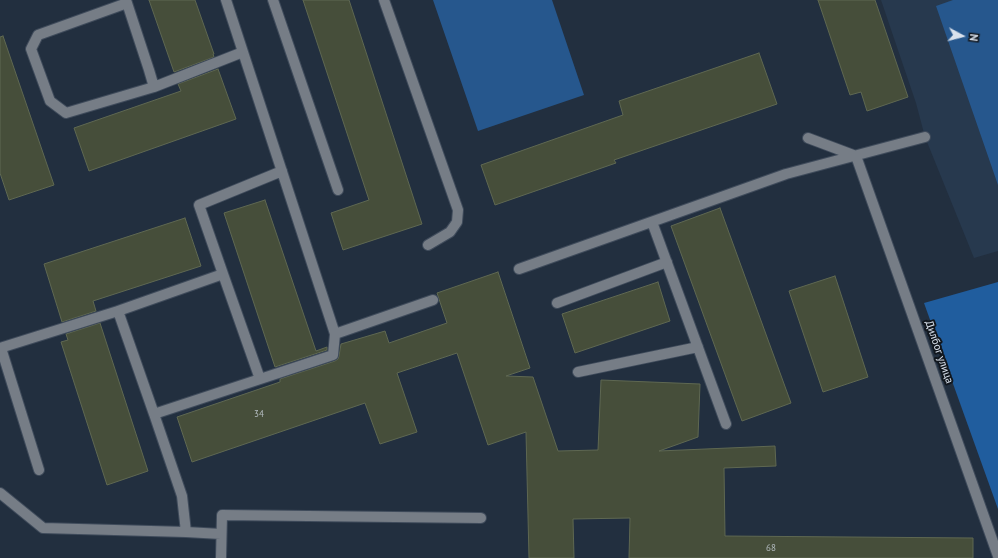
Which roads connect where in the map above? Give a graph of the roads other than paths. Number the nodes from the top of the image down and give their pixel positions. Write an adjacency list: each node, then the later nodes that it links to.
1 (226, 0): 5 (street)
2 (273, 0): 11 (street)
3 (384, 0): 13 (street)
4 (126, 1): 6 (street); 6 (street)
5 (243, 52): 6 (street); 10 (street)
6 (154, 87)
7 (925, 137): 9 (street)
8 (808, 138): 9 (street)
9 (856, 156): 12 (street); 32 (street, Дилбог улица)
10 (282, 171): 16 (street); 20 (street)
11 (338, 190)
12 (652, 222): 14 (street); 15 (street)
13 (428, 245)
14 (667, 262): 18 (street); 21 (street)
15 (519, 269)
16 (223, 274): 19 (street); 24 (street)
17 (433, 300): 20 (street)
18 (557, 303)
19 (118, 311): 22 (street); 25 (street)
20 (335, 334): 24 (street)
21 (698, 347): 23 (street); 26 (street)
22 (0, 348): 27 (street)
23 (578, 372)
24 (260, 379): 25 (street)
25 (154, 414): 30 (street)
26 (726, 424)
27 (39, 470)
28 (0, 493): 30 (street)
29 (481, 518): 31 (street)
30 (186, 532): 31 (street)
31 (221, 534): 33 (street)
32 (998, 556)
33 (221, 558)

